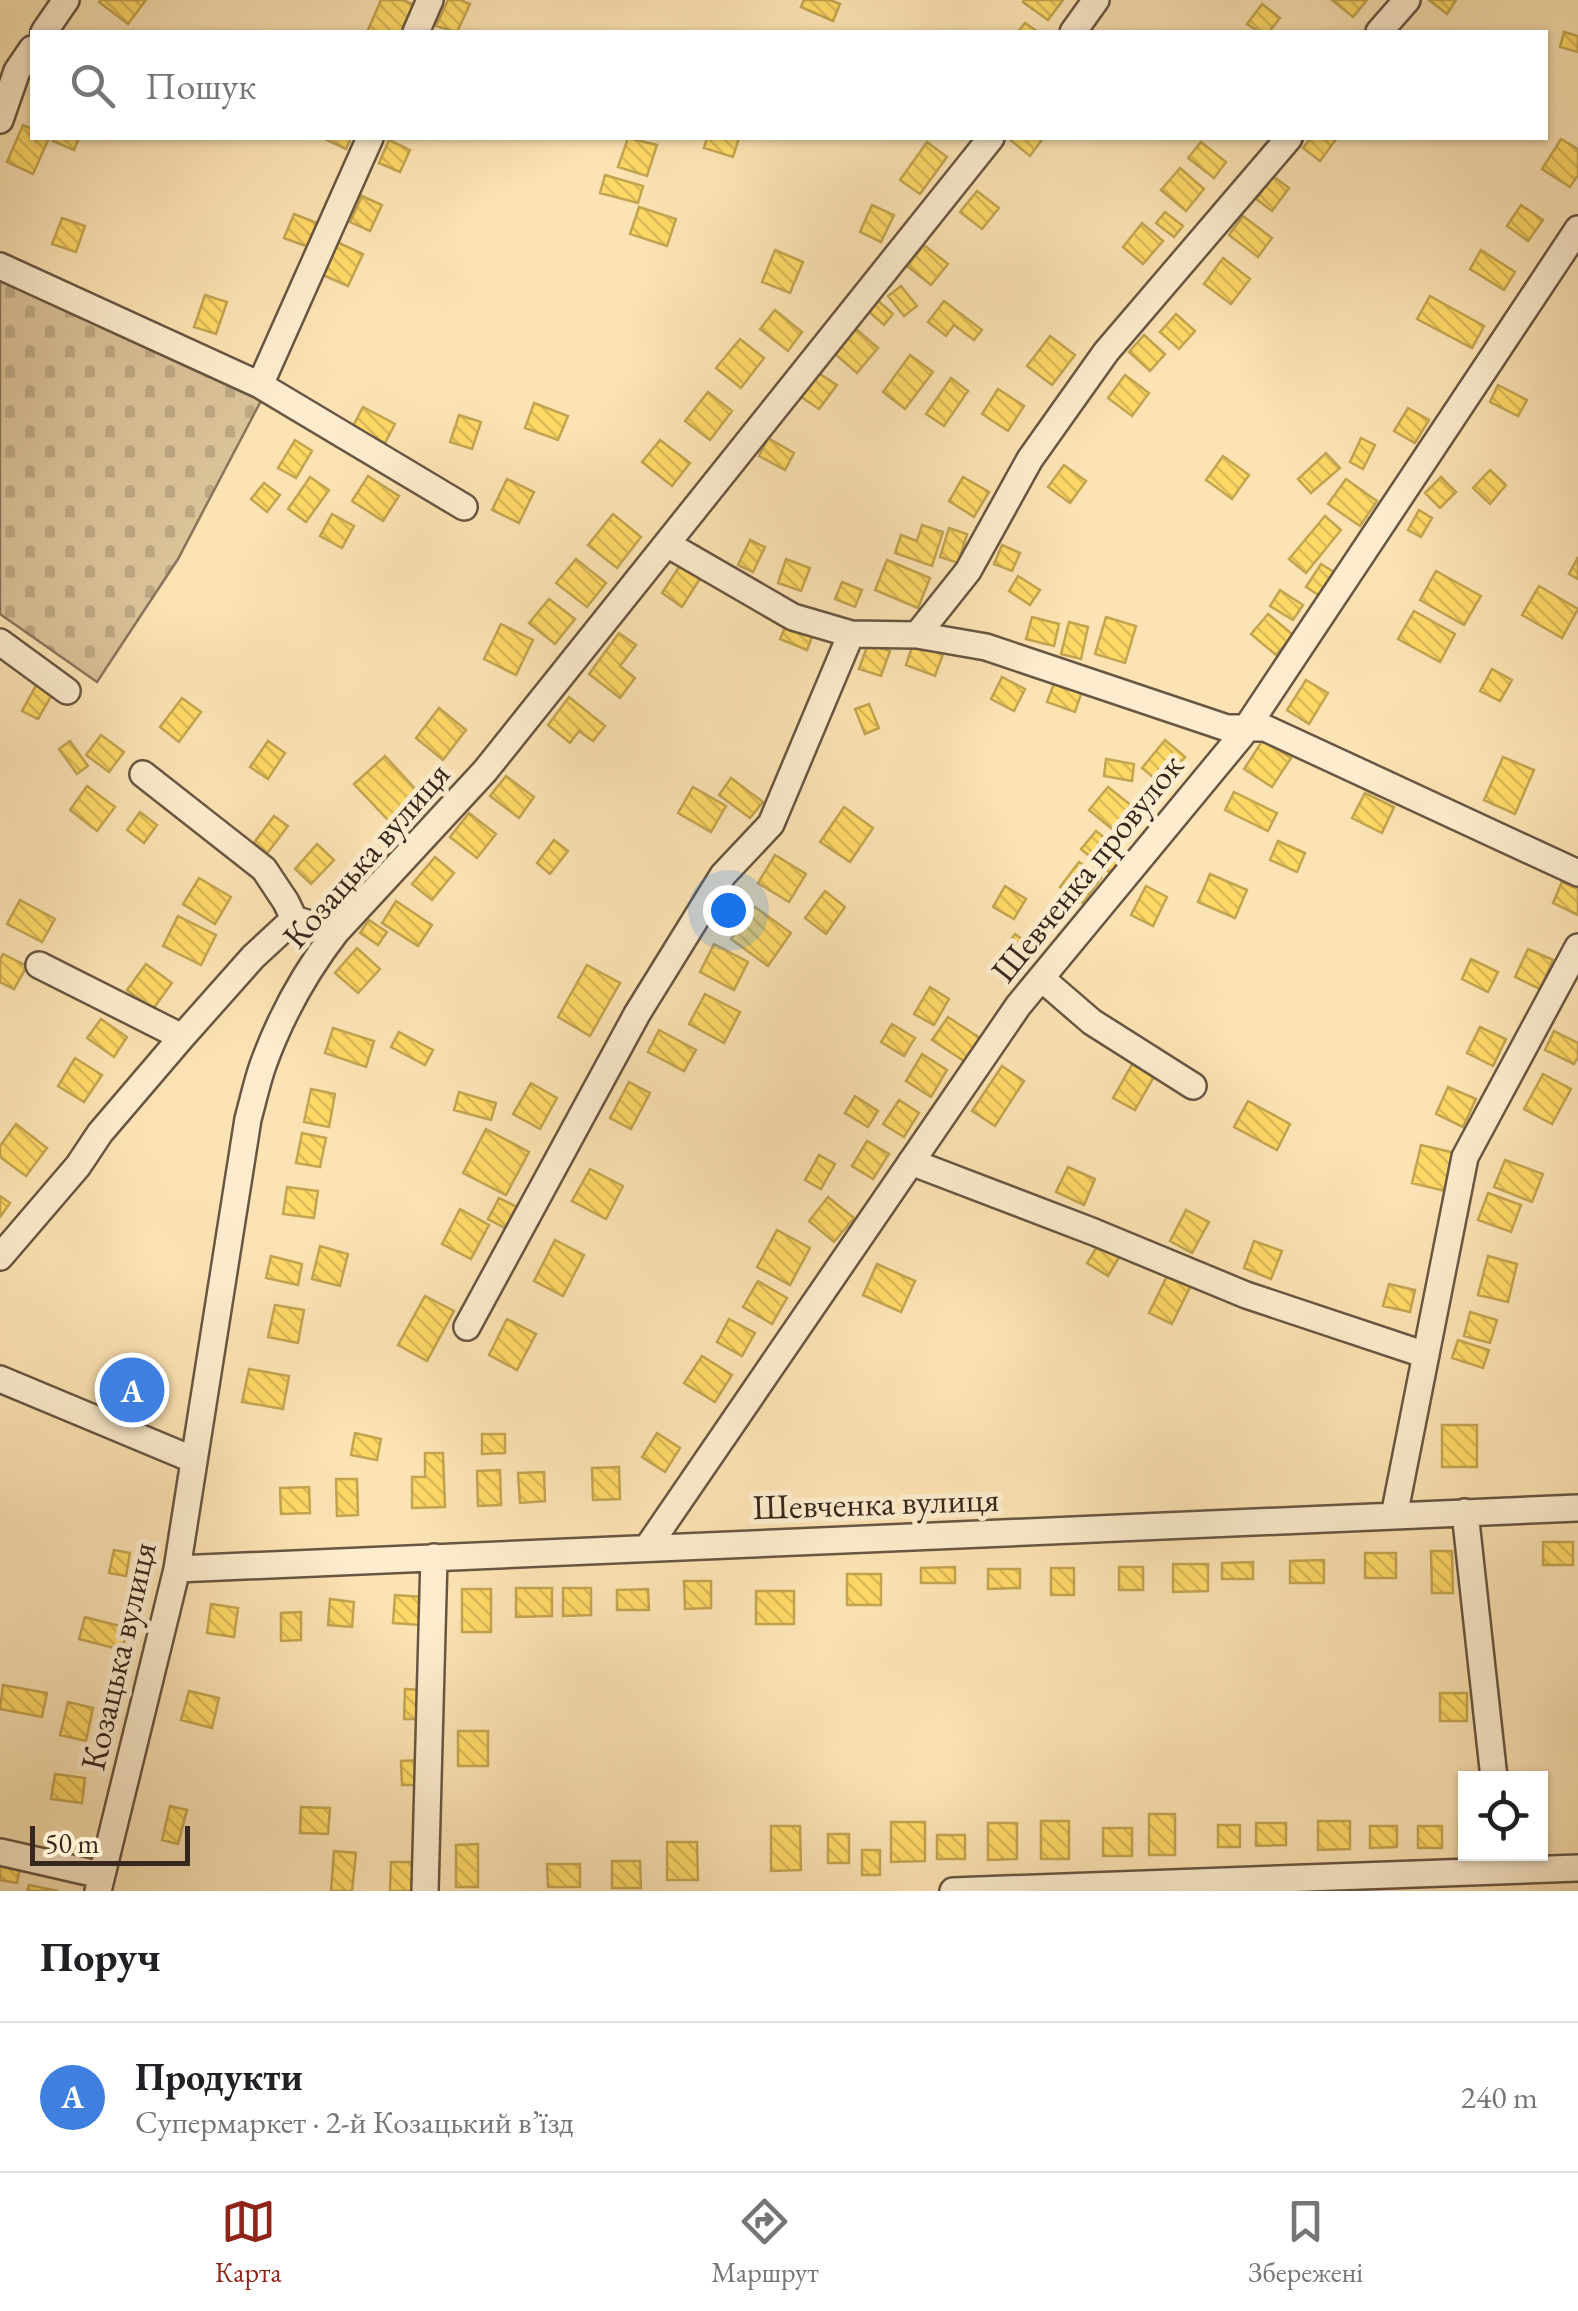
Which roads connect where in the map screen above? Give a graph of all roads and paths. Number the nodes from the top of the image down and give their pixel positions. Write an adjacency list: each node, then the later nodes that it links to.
1 (66, 0): 5 (street)
2 (430, 0): 6 (street)
3 (1096, 0): 7 (street)
4 (1407, 0): 8 (street)
5 (45, 30)
6 (417, 30)
7 (1074, 30)
8 (1381, 30)
9 (30, 52): 10 (street)
10 (0, 120)
11 (369, 140): 16 (street)
12 (990, 140): 18 (street, Козацька вулиця)
13 (1287, 140): 20 (street)
14 (1578, 229): 23 (street, Шевченка провулок)
15 (0, 266): 16 (street)
16 (260, 385): 17 (street)
17 (464, 506)
18 (667, 544): 19 (street); 27 (street, Козацька вулиця)
19 (851, 634): 20 (street); 35 (street)
20 (917, 635): 23 (street)
21 (0, 642): 22 (street)
22 (67, 690)
23 (1246, 728): 25 (street); 30 (street, Шевченка провулок)
24 (144, 774): 26 (street)
25 (1578, 873)
26 (294, 919): 27 (street); 31 (street)
27 (336, 932): 38 (street, Козацька вулиця)
28 (1578, 947): 36 (street)
29 (40, 966): 31 (street)
30 (1041, 978): 32 (street); 33 (street, Шевченка провулок)
31 (182, 1037): 34 (street)
32 (1193, 1086)
33 (911, 1162): 36 (street); 42 (street, Шевченка провулок)
34 (0, 1257)
35 (467, 1327)
36 (1426, 1355): 41 (street)
37 (0, 1379): 38 (street)
38 (194, 1460): 44 (street, Козацька вулиця)
39 (1578, 1508): 40 (street, Шевченка вулиця)
40 (1465, 1512): 41 (street, Шевченка вулиця); 45 (street)
41 (1394, 1516): 42 (street, Шевченка вулиця)
42 (647, 1548): 43 (street, Шевченка вулиця)
43 (434, 1558): 44 (street, Шевченка вулиця); 50 (street)
44 (177, 1568): 49 (street, Козацька вулиця)
45 (1493, 1771)
46 (0, 1852): 49 (street)
47 (1507, 1862): 48 (street); 51 (street)
48 (1578, 1868)
49 (100, 1883)
50 (426, 1891)
51 (953, 1891)

